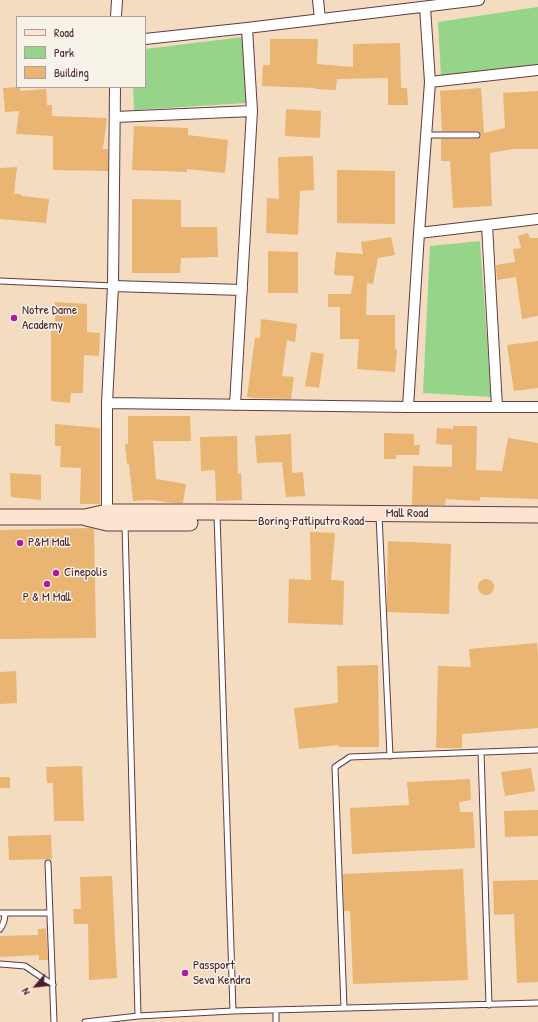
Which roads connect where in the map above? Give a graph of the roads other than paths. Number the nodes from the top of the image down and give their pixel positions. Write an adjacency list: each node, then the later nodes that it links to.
1 (117, 0): 5 (street)
2 (318, 0): 6 (street)
3 (479, 0): 4 (street)
4 (425, 7): 6 (street); 10 (street)
5 (116, 16)
6 (320, 19): 7 (street)
7 (247, 28): 8 (street); 12 (street)
8 (146, 39)
9 (538, 70): 10 (street)
10 (430, 82): 14 (street)
11 (115, 88): 13 (street)
12 (252, 111): 13 (street); 21 (street)
13 (115, 117): 20 (street)
14 (426, 135): 15 (lane); 18 (street)
15 (477, 135)
16 (538, 219): 17 (street)
17 (487, 225): 18 (street); 25 (street)
18 (419, 234): 24 (street)
19 (0, 281): 20 (lane)
20 (113, 286): 21 (street); 22 (street)
21 (242, 290): 23 (street)
22 (107, 404): 23 (street); 30 (street)
23 (235, 405): 24 (street)
24 (408, 407): 25 (street)
25 (497, 407): 26 (street)
26 (538, 407)
27 (538, 515): 33 (street, Mall Road)
28 (0, 517): 30 (street, Mall Road)
29 (217, 517): 31 (street, Mall Road); 32 (street, Mall Road); 48 (lane)
30 (107, 518): 31 (street, Mall Road)
31 (125, 518): 49 (lane)
32 (379, 518): 33 (street, Mall Road); 37 (lane)
33 (476, 519): 34 (street)
34 (538, 525)
35 (538, 750): 36 (lane)
36 (481, 752): 37 (lane); 45 (lane)
37 (390, 756): 46 (lane)
38 (48, 863): 40 (lane)
39 (2, 913): 40 (lane); 41 (lane)
40 (50, 913): 43 (lane)
41 (0, 929)
42 (0, 964): 43 (lane)
43 (53, 985): 50 (lane)
44 (538, 1003): 45 (lane)
45 (489, 1005): 46 (lane)
46 (344, 1008): 47 (lane)
47 (276, 1010): 48 (lane); 52 (lane)
48 (233, 1011): 49 (lane)
49 (138, 1016): 51 (lane)
50 (54, 1022)
51 (85, 1022)
52 (276, 1022)

